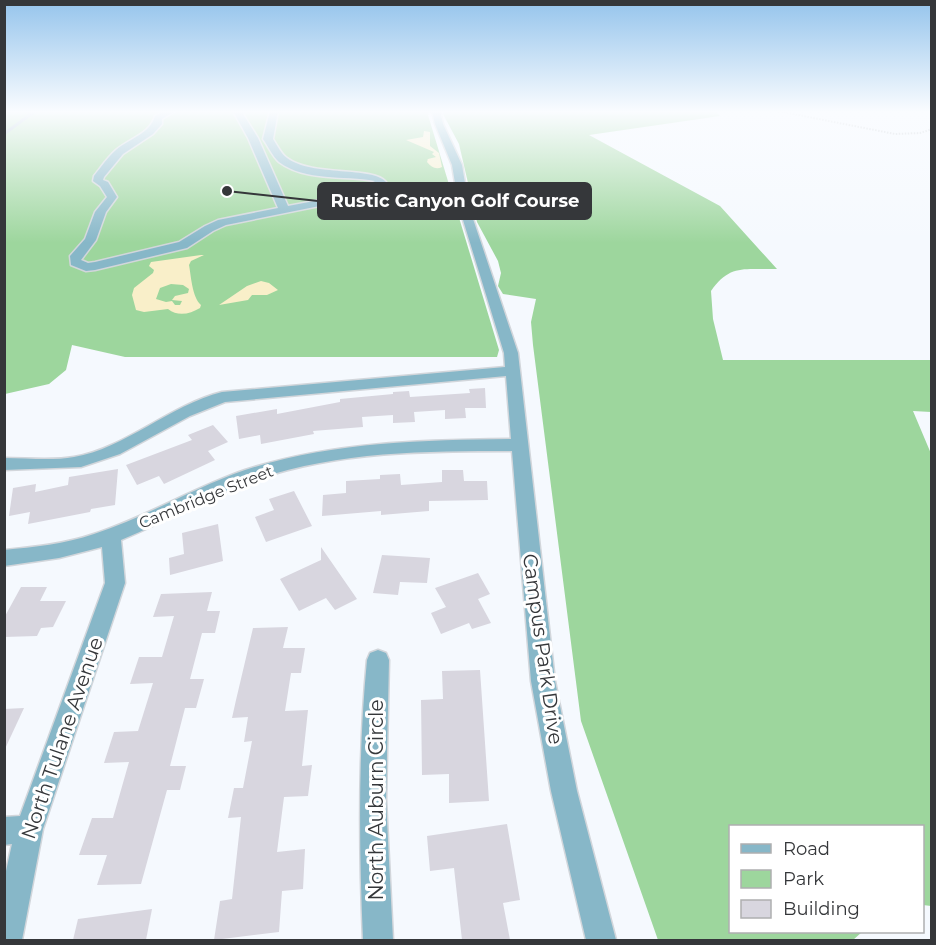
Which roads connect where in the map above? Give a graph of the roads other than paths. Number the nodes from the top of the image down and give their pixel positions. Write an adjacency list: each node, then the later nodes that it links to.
1 (117, 155): 5 (street)
2 (261, 155): 5 (street)
3 (280, 155): 5 (street)
4 (453, 155): 6 (street, Campus Park Drive)
5 (283, 210)
6 (512, 362): 7 (street, Campus Park Drive); 8 (street)
7 (519, 445): 9 (street, Cambridge Street); 15 (street, Campus Park Drive)
8 (4, 464)
9 (110, 537): 10 (street, Cambridge Street); 12 (street, North Tulane Avenue)
10 (4, 558)
11 (378, 660): 14 (street, North Auburn Circle)
12 (17, 830): 13 (street, North Tulane Avenue)
13 (7, 940)
14 (378, 940)
15 (601, 940)

